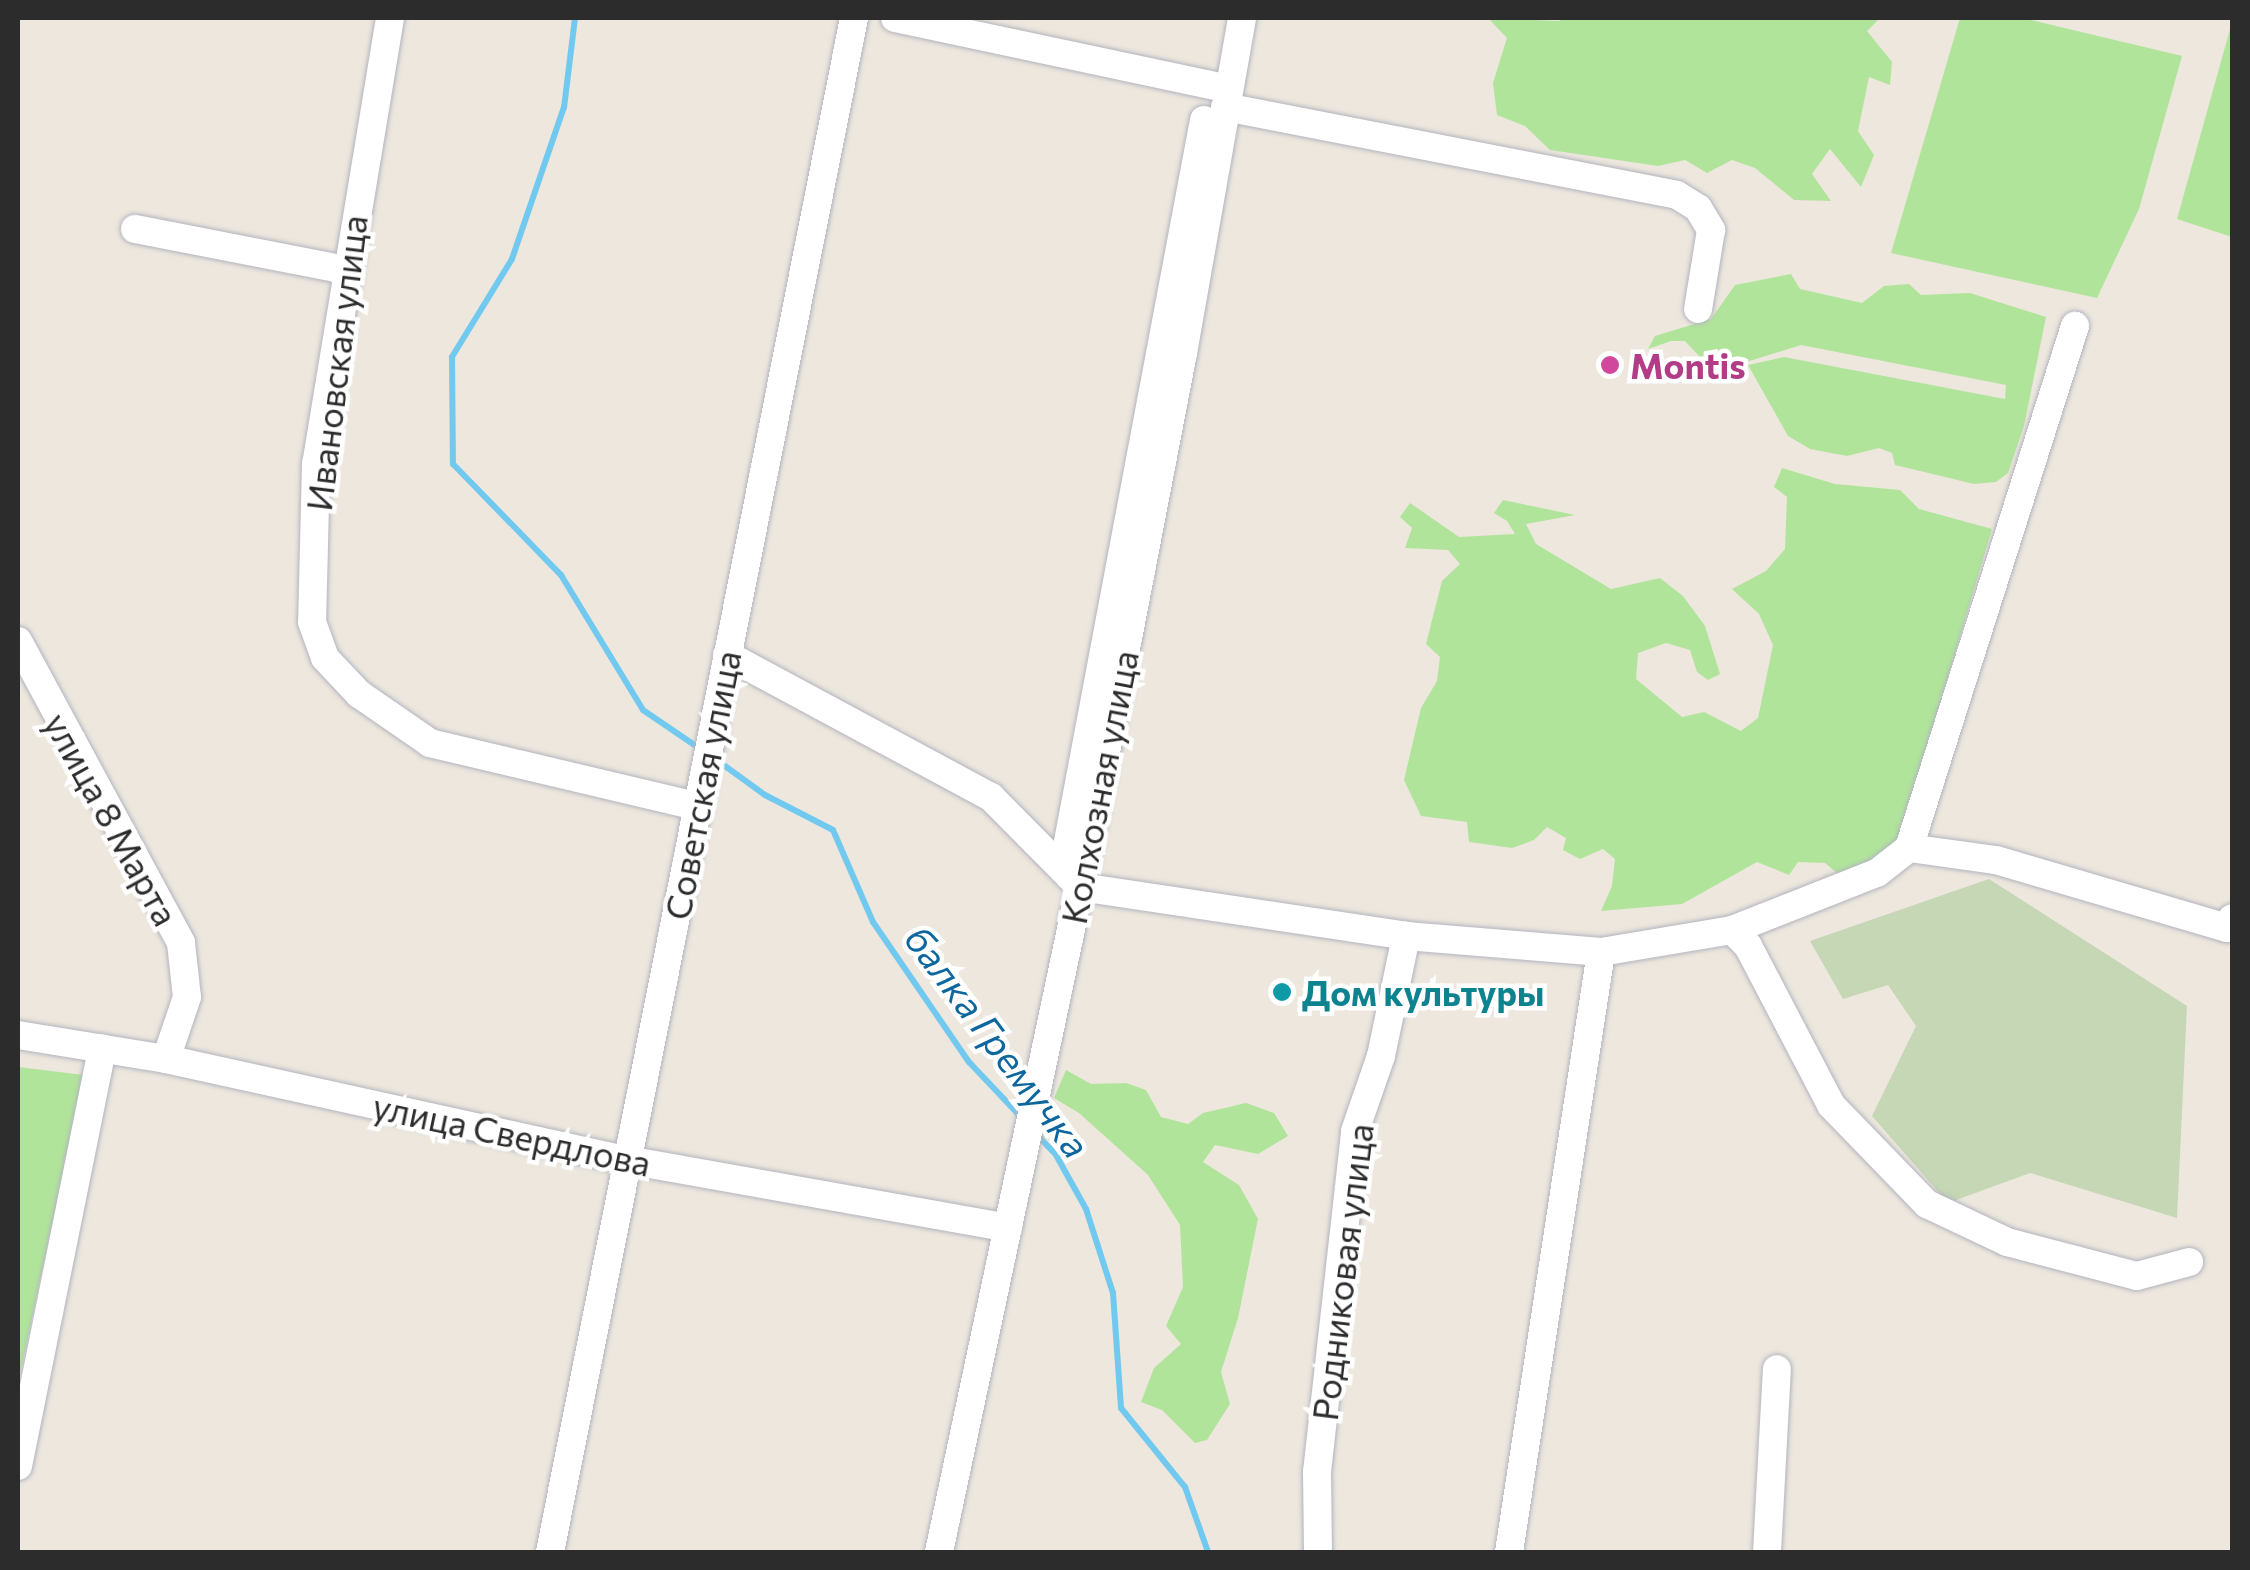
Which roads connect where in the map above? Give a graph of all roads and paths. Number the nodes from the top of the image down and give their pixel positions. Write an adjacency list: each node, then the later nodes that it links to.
1 (390, 18): 8 (street, Ивановская улица)
2 (854, 18): 12 (street, Советская улица)
3 (895, 18): 6 (street)
4 (1224, 18): 6 (street, Колхозная улица)
5 (1242, 18): 6 (street, Колхозная улица)
6 (1222, 94): 9 (street); 15 (street, Колхозная улица)
7 (135, 229): 8 (street)
8 (344, 270): 13 (street, Ивановская улица)
9 (1698, 309)
10 (2074, 326): 14 (street)
11 (18, 641): 22 (street, улица 8 Марта)
12 (728, 655): 13 (street, Советская улица); 15 (street)
13 (698, 806): 23 (street, Советская улица)
14 (1909, 848): 16 (street); 17 (street)
15 (1075, 881): 18 (street); 24 (street, Колхозная улица)
16 (2232, 918)
17 (1732, 930): 19 (street); 25 (street)
18 (1406, 936): 19 (street); 30 (street, Родниковая улица)
19 (1602, 952): 31 (street)
20 (18, 1036): 21 (street, улица Свердлова)
21 (102, 1048): 22 (street, улица Свердлова); 27 (street)
22 (166, 1058): 23 (street, улица Свердлова)
23 (627, 1160): 24 (street, улица Свердлова); 28 (street, Советская улица)
24 (1008, 1228): 29 (street, Колхозная улица)
25 (2189, 1262)
26 (1777, 1369): 32 (street)
27 (18, 1466)
28 (550, 1552)
29 (939, 1552)
30 (1318, 1552)
31 (1509, 1552)
32 (1767, 1552)

